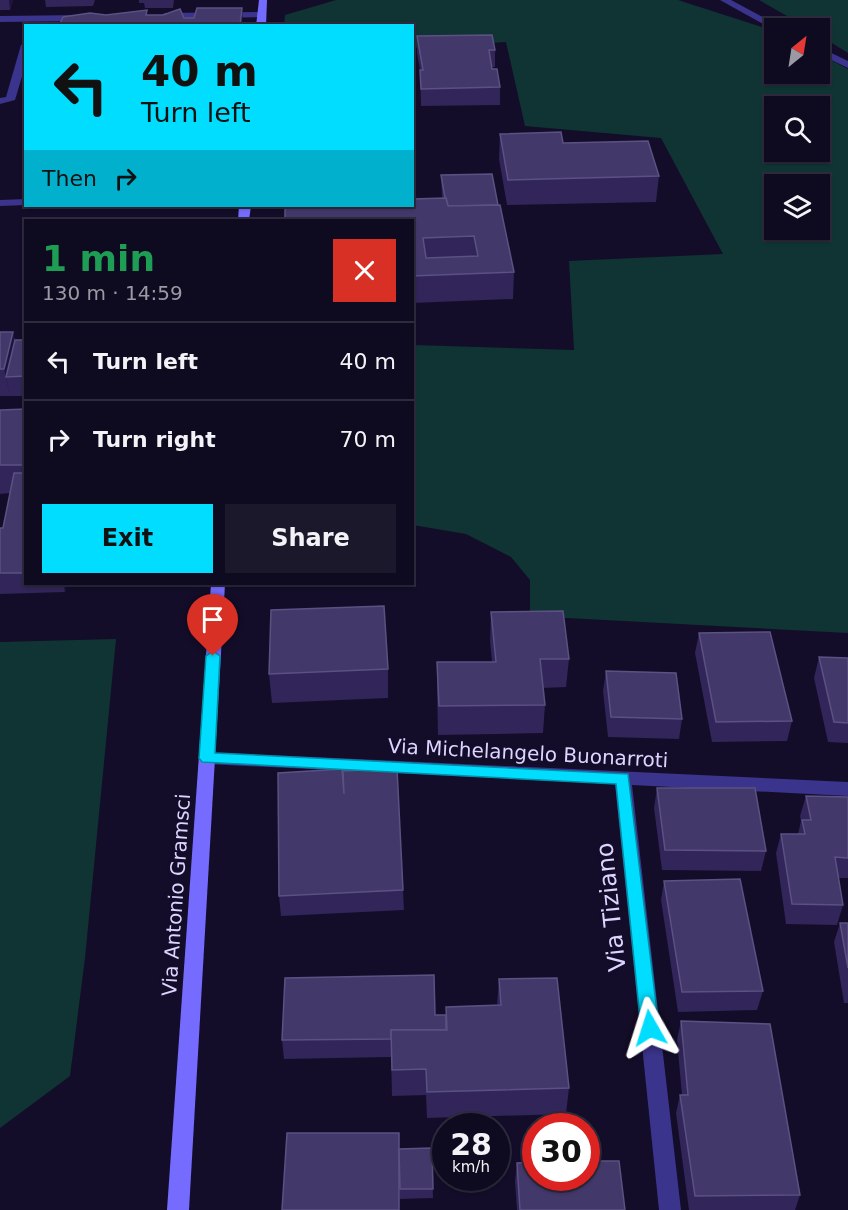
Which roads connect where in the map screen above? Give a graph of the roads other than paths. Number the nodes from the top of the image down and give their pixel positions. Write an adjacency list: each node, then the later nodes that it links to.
1 (263, 0): 3 (street)
2 (724, 0): 7 (street)
3 (262, 15): 4 (street); 9 (street)
4 (158, 17)
5 (89, 18): 8 (street)
6 (0, 19): 8 (street)
7 (764, 21)
8 (30, 22)
9 (261, 24)
10 (24, 52): 13 (street)
11 (830, 56): 12 (street)
12 (848, 65)
13 (0, 101)
14 (24, 202): 15 (street)
15 (0, 203)
16 (218, 585): 17 (street, Via Antonio Gramsci)
17 (207, 758): 18 (street, Via Michelangelo Buonarroti); 20 (street, Via Antonio Gramsci)
18 (623, 778): 19 (street, Via Michelangelo Buonarroti); 21 (street, Via Tiziano)
19 (848, 789)
20 (178, 1210)
21 (670, 1210)

